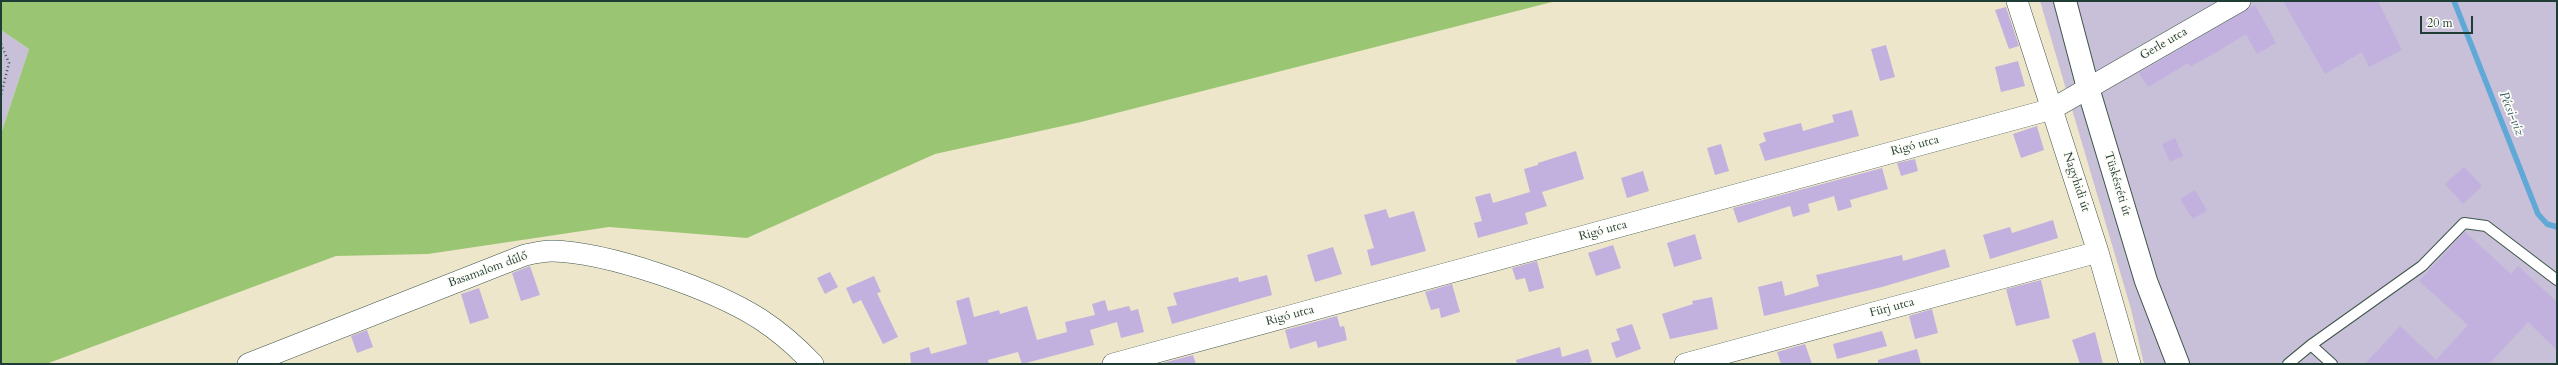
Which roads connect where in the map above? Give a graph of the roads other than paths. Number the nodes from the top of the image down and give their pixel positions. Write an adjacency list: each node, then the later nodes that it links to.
1 (2017, 1): 5 (street, Nagyhidi út)
2 (2065, 1): 4 (street, Tüskésréti út)
3 (2240, 1): 4 (street, Gerle utca)
4 (2088, 88): 5 (street, Rigó utca); 14 (street, Tüskésréti út)
5 (2052, 109): 6 (street, Nagyhidi út); 11 (street, Rigó utca)
6 (2098, 252): 12 (street, Fürj utca); 13 (street, Nagyhidi út)
7 (2557, 280): 8 (lane)
8 (2311, 345): 15 (lane); 16 (lane)
9 (812, 363): 10 (street, Basamalom dűlő)
10 (248, 364)
11 (1113, 364)
12 (1685, 364)
13 (2130, 364)
14 (2178, 364)
15 (2288, 364)
16 (2332, 364)

